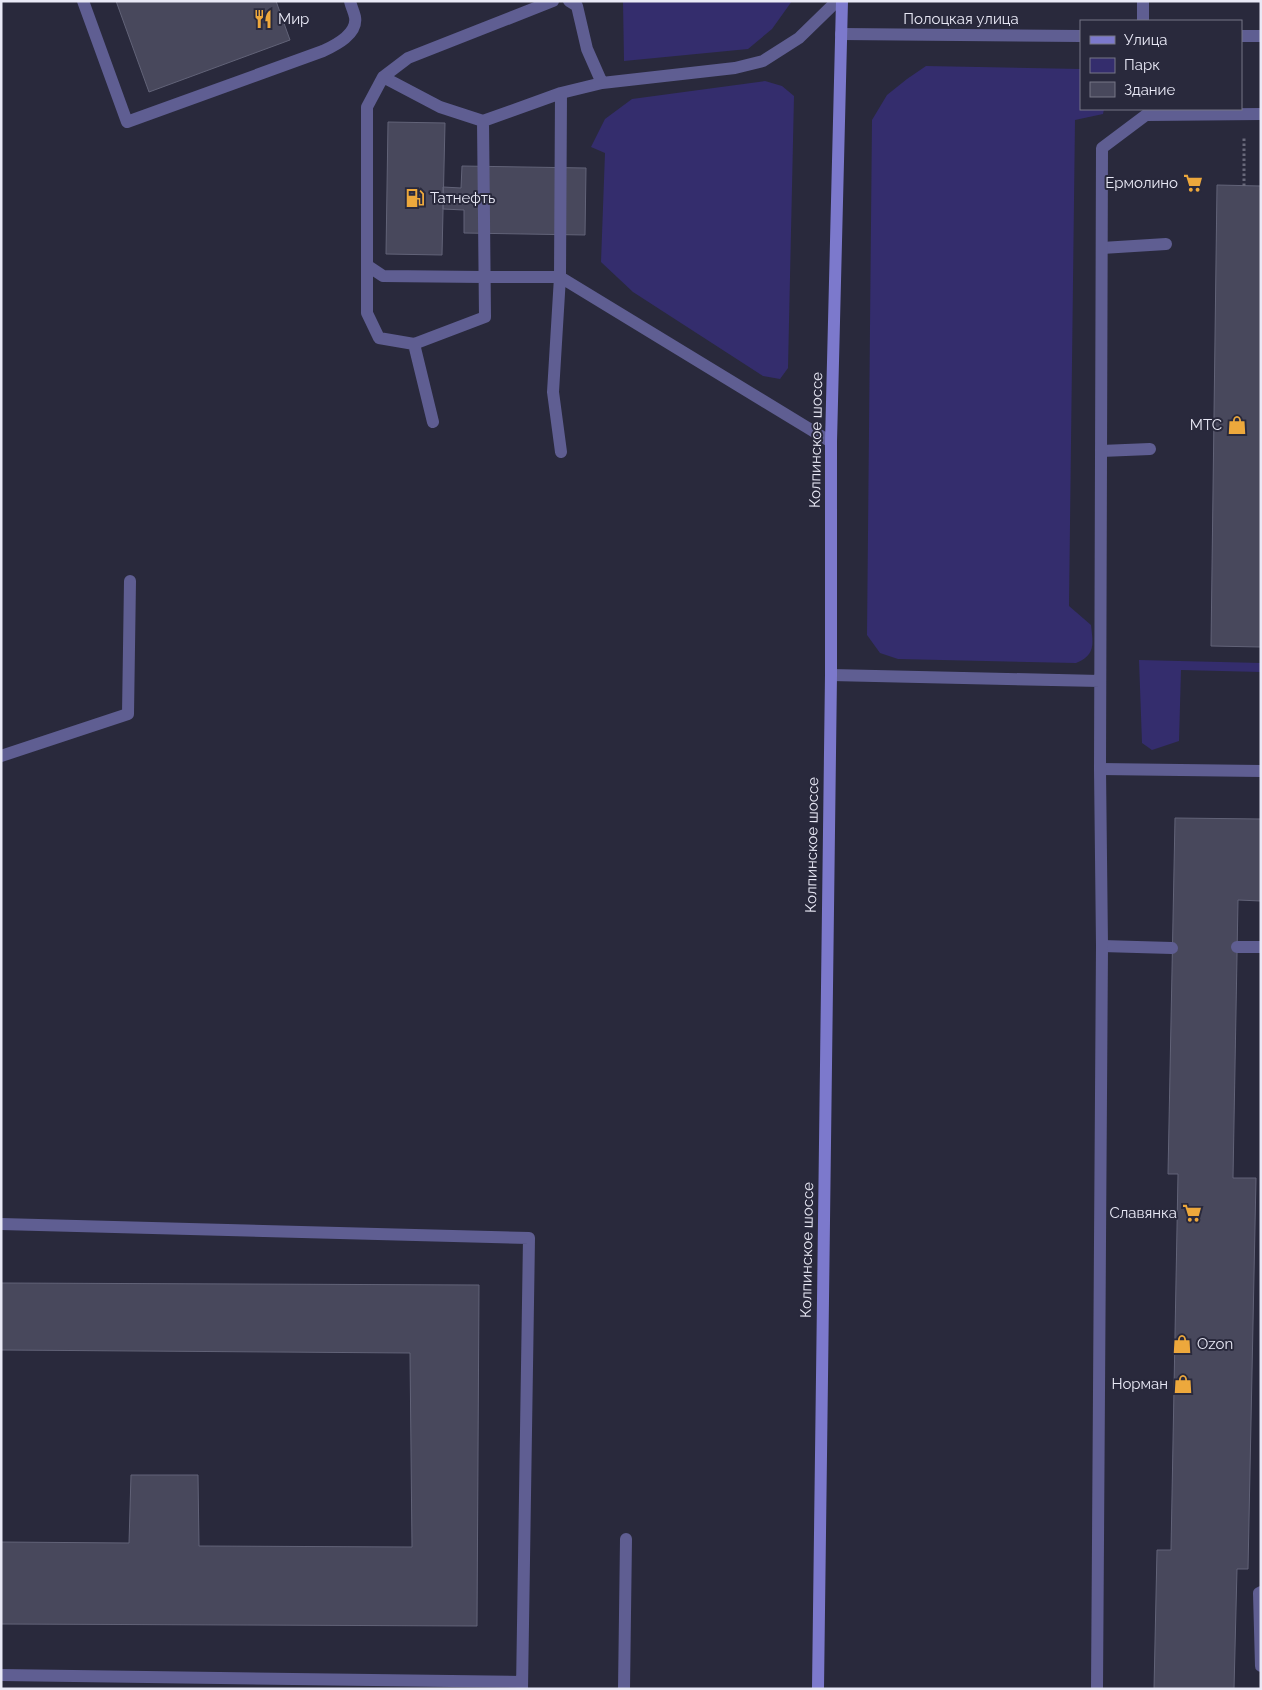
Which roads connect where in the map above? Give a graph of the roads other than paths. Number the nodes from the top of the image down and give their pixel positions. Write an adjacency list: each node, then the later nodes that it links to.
1 (83, 1): 2 (street)
2 (350, 1)
3 (553, 1): 13 (street)
4 (569, 1): 14 (street)
5 (837, 1): 14 (street)
6 (842, 1): 9 (main road, Колпинское шоссе)
7 (1143, 1): 8 (street)
8 (1143, 20)
9 (841, 34): 10 (street, Полоцкая улица); 25 (main road, Колпинское шоссе)
10 (1080, 36)
11 (1242, 36): 12 (street)
12 (1261, 36)
13 (383, 77): 17 (street); 20 (street)
14 (602, 83): 15 (street)
15 (561, 93): 17 (street); 21 (street)
16 (1261, 114): 19 (street)
17 (483, 121): 22 (street)
18 (1166, 244): 19 (street)
19 (1102, 248): 27 (street)
20 (368, 266): 22 (street); 23 (street)
21 (560, 277): 22 (street); 25 (street); 28 (street)
22 (484, 278): 23 (street)
23 (414, 344): 24 (street)
24 (432, 422)
25 (831, 442): 30 (main road, Колпинское шоссе)
26 (1150, 449): 27 (street)
27 (1101, 451): 31 (street)
28 (561, 452)
29 (130, 581): 32 (street)
30 (831, 675): 31 (street); 46 (main road, Колпинское шоссе)
31 (1100, 681): 33 (street)
32 (1, 756)
33 (1100, 769): 34 (street); 35 (street)
34 (1261, 770)
35 (1102, 946): 38 (street); 47 (street)
36 (1237, 947): 37 (street)
37 (1261, 947)
38 (1172, 948)
39 (1, 1224): 44 (street)
40 (626, 1539): 45 (street)
41 (1261, 1592): 42 (street)
42 (1261, 1666)
43 (1, 1676): 44 (street)
44 (522, 1685)
45 (624, 1689)
46 (818, 1689)
47 (1097, 1689)

